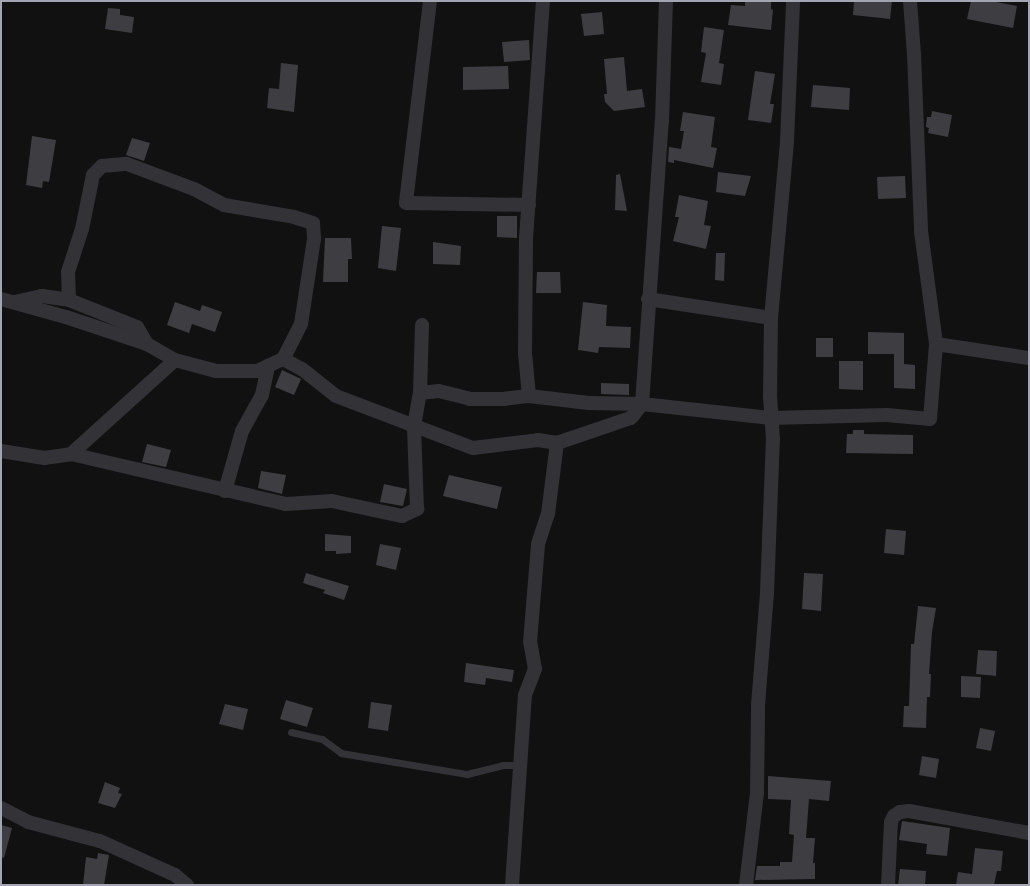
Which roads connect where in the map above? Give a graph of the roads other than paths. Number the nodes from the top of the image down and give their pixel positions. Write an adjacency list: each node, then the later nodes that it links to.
1 (430, 1): 6 (street)
2 (544, 1): 6 (street)
3 (666, 1): 7 (street)
4 (793, 1): 10 (street)
5 (910, 1): 13 (street)
6 (529, 205): 19 (street)
7 (648, 299): 10 (street); 20 (street)
8 (69, 300): 9 (street); 12 (street); 15 (street)
9 (7, 301): 12 (street)
10 (771, 318): 21 (street)
11 (422, 325): 18 (street)
12 (148, 344): 16 (street)
13 (936, 344): 14 (street); 21 (street)
14 (1029, 358)
15 (283, 359): 17 (street); 22 (street)
16 (175, 360): 17 (street); 25 (street)
17 (268, 366): 26 (street)
18 (420, 393): 19 (street); 22 (street)
19 (529, 396): 20 (street)
20 (642, 404): 21 (street); 23 (street)
21 (771, 418): 33 (street)
22 (414, 426): 23 (street); 26 (street)
23 (557, 443): 28 (street)
24 (1, 451): 25 (street)
25 (71, 454): 26 (street)
26 (225, 491)
27 (291, 732): 28 (lane)
28 (520, 765): 32 (street)
29 (1, 808): 31 (street)
30 (1029, 833): 34 (street)
31 (186, 885)
32 (512, 885)
33 (746, 885)
34 (888, 885)

